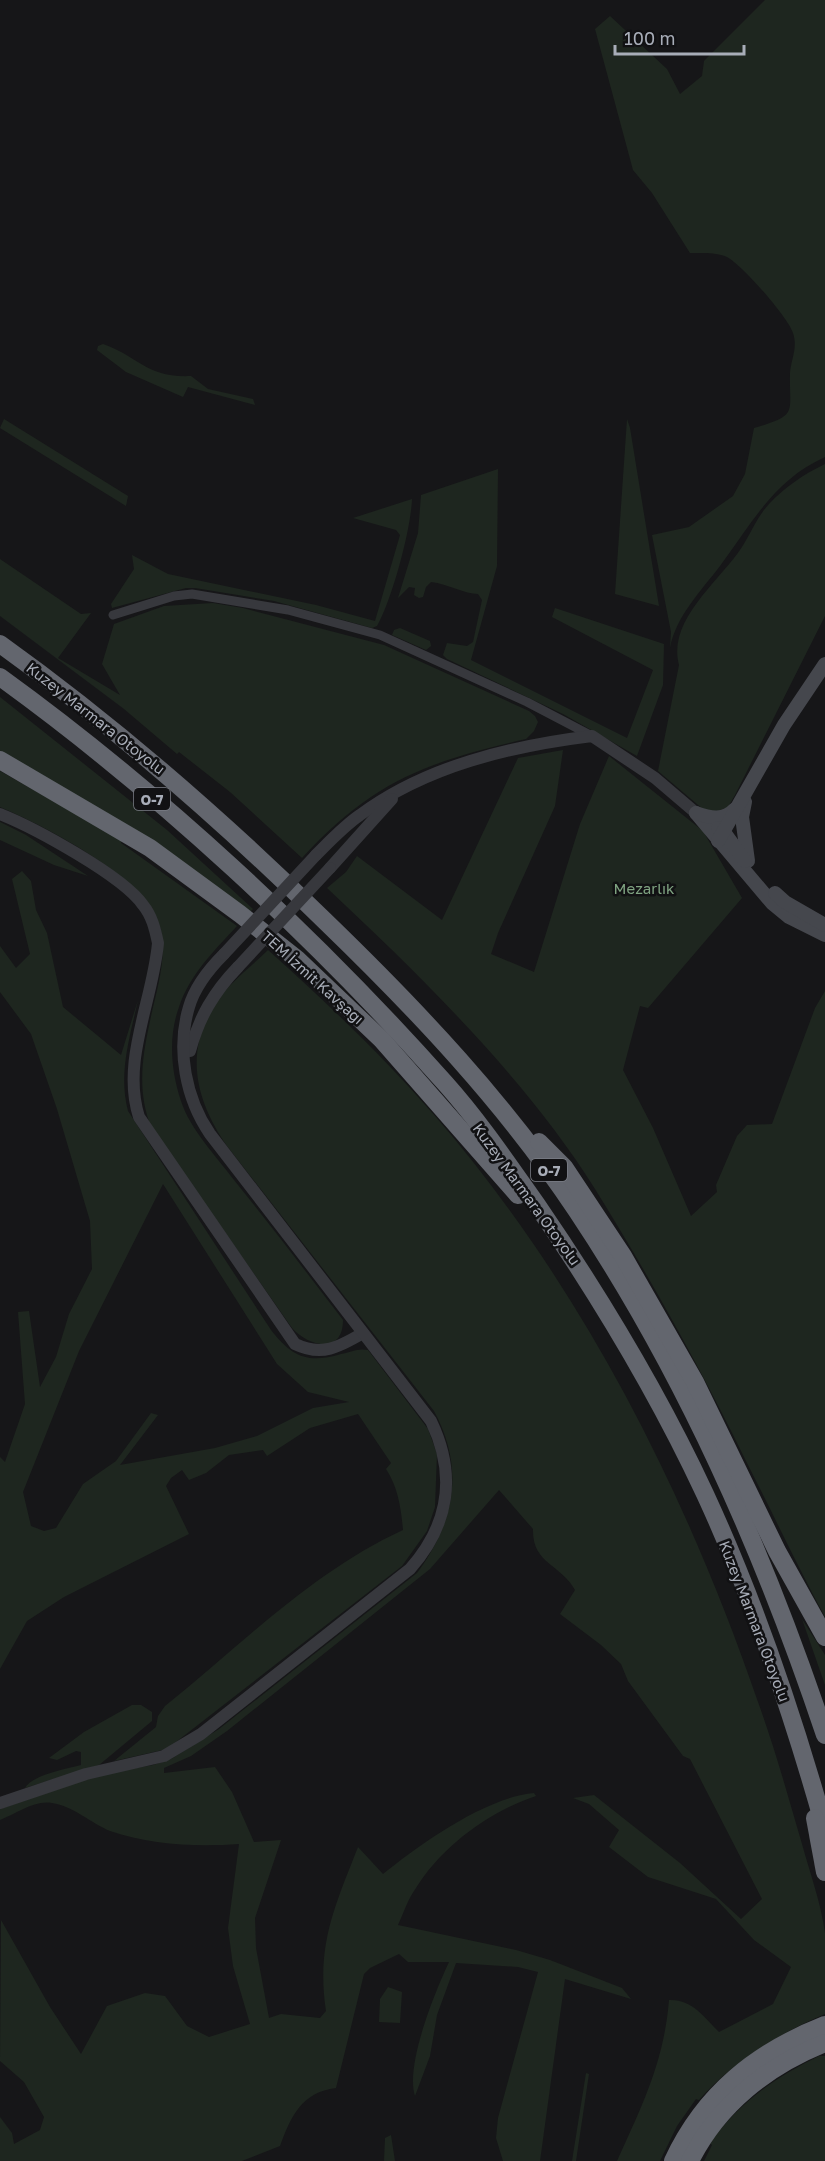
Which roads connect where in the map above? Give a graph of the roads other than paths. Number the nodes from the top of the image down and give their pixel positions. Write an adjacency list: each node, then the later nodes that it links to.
1 (113, 615): 7 (street)
2 (0, 634): 6 (highway, O-7)
3 (0, 644): 6 (highway, Kuzey Marmara Otoyolu / O-7)
4 (825, 664): 10 (main road)
5 (0, 677): 19 (highway, Kuzey Marmara Otoyolu / O-7)
6 (106, 724): 18 (highway, Kuzey Marmara Otoyolu / O-7)
7 (592, 736): 9 (street); 11 (street)
8 (0, 760): 19 (highway, TEM İzmit Kavşağı / O-7)
9 (399, 792): 17 (street, bridge); 17 (street, bridge)
10 (746, 796): 11 (main road); 13 (main road); 14 (main road)
11 (696, 813): 13 (main road)
12 (0, 814): 20 (street)
13 (721, 837): 14 (main road); 16 (main road)
14 (749, 866): 15 (main road)
15 (825, 925)
16 (825, 935)
17 (185, 1069): 20 (street)
18 (486, 1090): 21 (highway); 22 (highway, Kuzey Marmara Otoyolu / O-7)
19 (573, 1257): 23 (highway, Kuzey Marmara Otoyolu / O-7)
20 (363, 1333): 24 (street)
21 (825, 1637)
22 (825, 1735)
23 (800, 1739): 25 (highway, Kuzey Marmara Otoyolu / O-7); 26 (highway)
24 (0, 1803)
25 (825, 1829)
26 (825, 1872)
27 (821, 2036): 28 (highway); 29 (highway)
28 (673, 2161)
29 (690, 2161)

